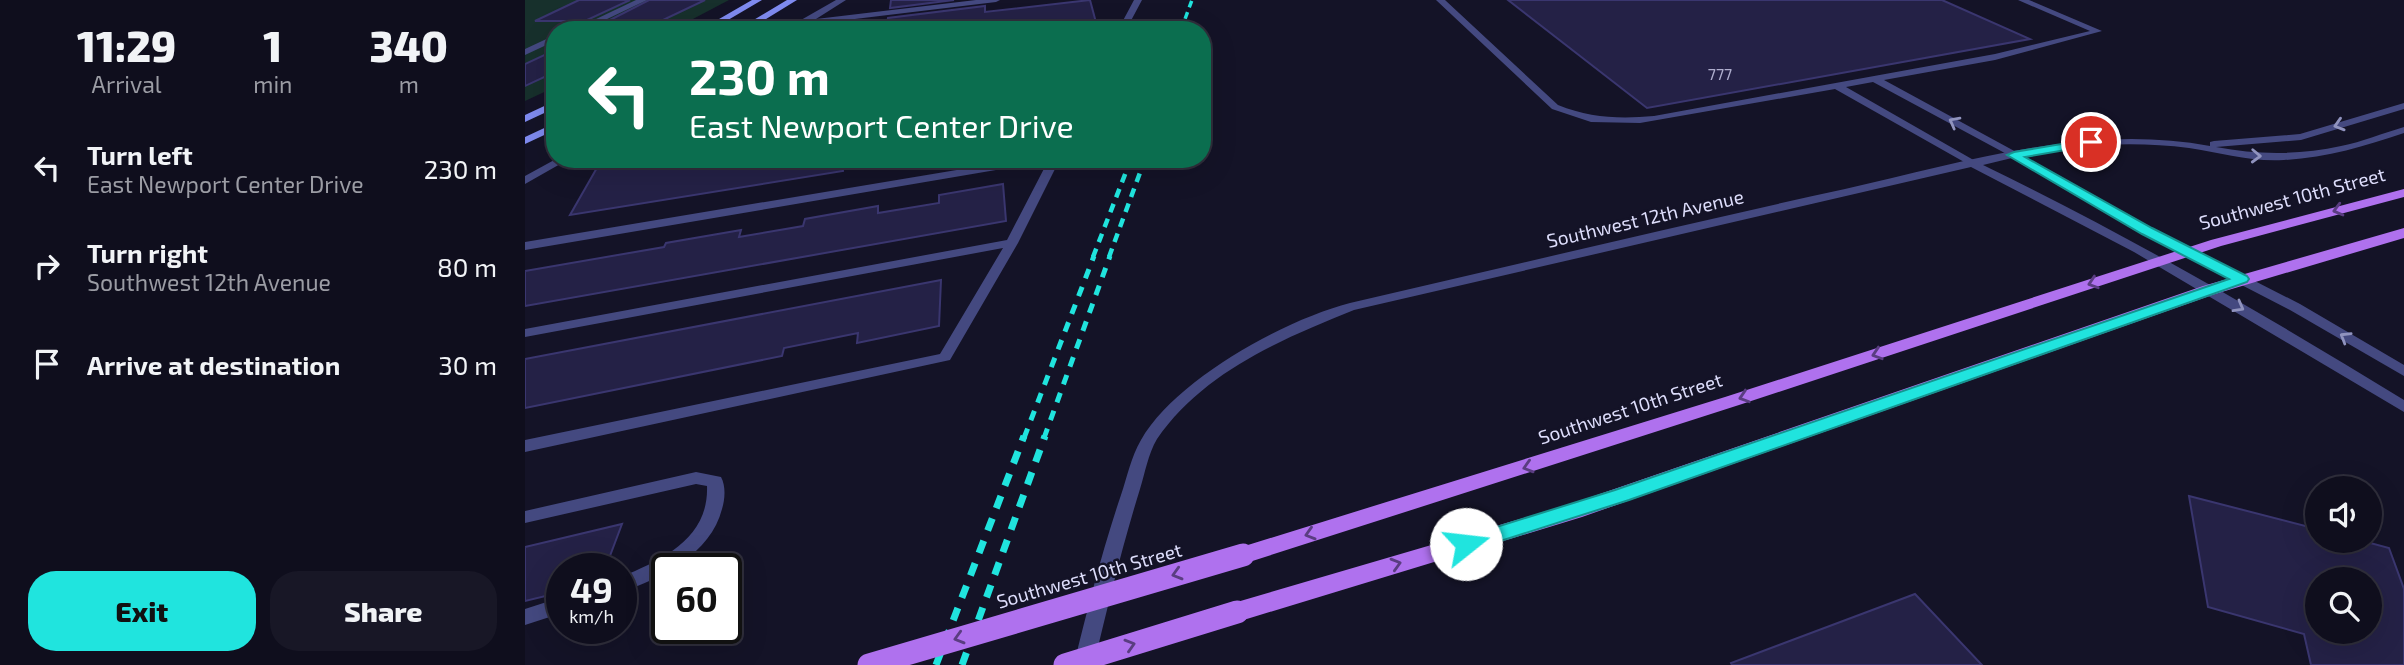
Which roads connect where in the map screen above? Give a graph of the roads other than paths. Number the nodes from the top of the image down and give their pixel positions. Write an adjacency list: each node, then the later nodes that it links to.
1 (642, 0): 9 (street)
2 (758, 0): 10 (street)
3 (793, 0): 11 (street)
4 (842, 0): 12 (street)
5 (996, 0): 13 (street)
6 (1138, 0): 14 (street)
7 (1440, 0): 20 (street)
8 (2022, 0): 19 (street)
9 (596, 21)
10 (720, 21)
11 (756, 21)
12 (806, 21)
13 (820, 21)
14 (1127, 21)
15 (546, 40): 16 (street)
16 (525, 41)
17 (546, 42): 18 (street)
18 (525, 52)
19 (1875, 79): 20 (street); 28 (street, one-way to 19)
20 (1837, 86): 29 (street)
21 (2404, 106): 27 (street, Southwest 12th Avenue, one-way to 27)
22 (546, 108): 23 (street)
23 (525, 119)
24 (546, 130): 26 (street)
25 (2404, 130): 27 (street, Southwest 12th Avenue, one-way to 25)
26 (525, 141)
27 (2188, 145): 28 (street, Southwest 12th Avenue)
28 (2014, 155): 29 (street, Southwest 12th Avenue); 38 (street)
29 (1973, 164): 39 (street); 52 (street, Southwest 12th Avenue)
30 (548, 168): 33 (street)
31 (989, 168): 37 (street)
32 (1050, 168): 36 (street)
33 (525, 181)
34 (2404, 193): 38 (main road, Southwest 10th Street, one-way to 38)
35 (2404, 233): 40 (main road)
36 (1012, 243): 42 (street); 45 (street)
37 (525, 246)
38 (2188, 252): 39 (main road, Southwest 10th Street); 40 (street)
39 (2158, 262): 41 (street); 50 (main road, Southwest 10th Street, one-way to 50, bridge)
40 (2242, 279): 41 (main road); 43 (street, one-way to 40)
41 (2209, 290): 44 (street, one-way to 44); 51 (main road, one-way to 41, bridge)
42 (525, 333)
43 (2404, 371)
44 (2404, 407)
45 (525, 446)
46 (525, 517): 47 (street)
47 (637, 578)
48 (546, 610): 49 (street)
49 (525, 617)
50 (869, 665)
51 (1065, 665)
52 (1084, 665)

